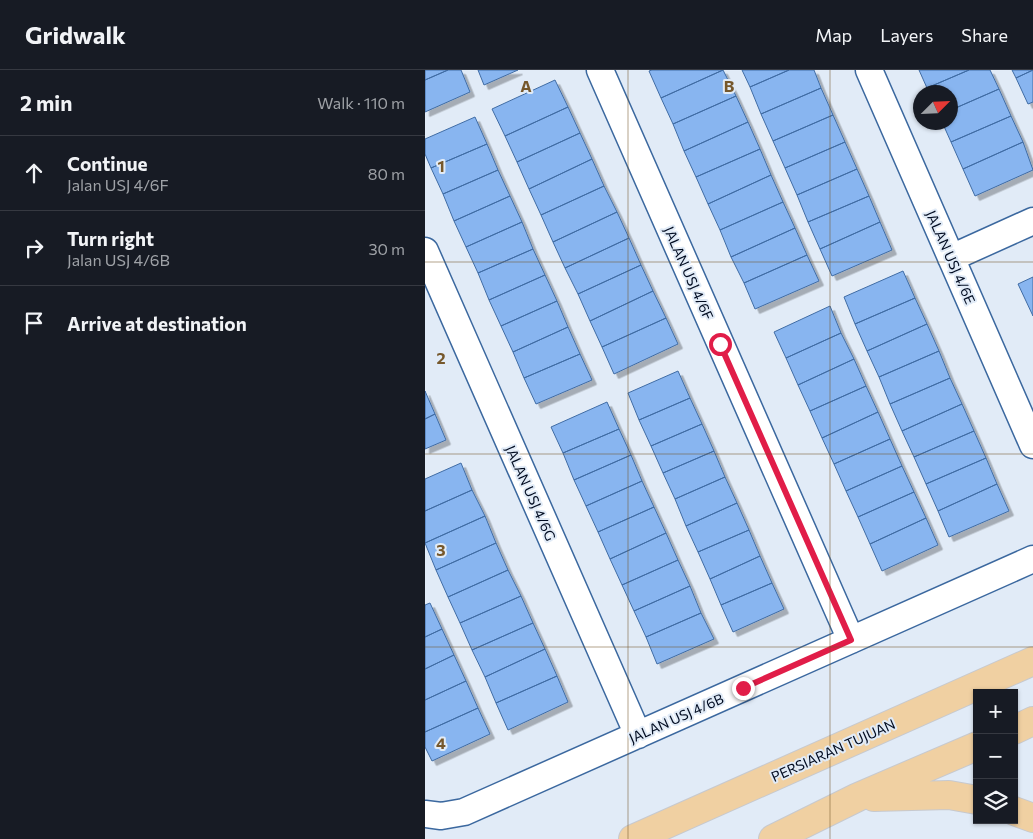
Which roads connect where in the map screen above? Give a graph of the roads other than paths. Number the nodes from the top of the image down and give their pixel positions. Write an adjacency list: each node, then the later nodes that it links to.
1 (600, 70): 8 (street, JALAN USJ 4/6F)
2 (869, 70): 5 (street, JALAN USJ 4/6E)
3 (1033, 221): 5 (street)
4 (425, 251): 12 (street, JALAN USJ 4/6G)
5 (951, 258): 6 (street, JALAN USJ 4/6E)
6 (1033, 444)
7 (1033, 559): 8 (street, JALAN USJ 4/6B)
8 (851, 640): 12 (street, JALAN USJ 4/6B)
9 (1031, 667): 19 (main road, PERSIARAN TUJUAN)
10 (1033, 721): 11 (main road)
11 (1018, 728)
12 (638, 736): 17 (street, JALAN USJ 4/6B)
13 (973, 748): 14 (main road)
14 (859, 798): 15 (main road); 20 (main road)
15 (973, 799)
16 (1018, 812): 18 (main road)
17 (425, 814)
18 (1033, 818)
19 (633, 839)
20 (773, 839)

